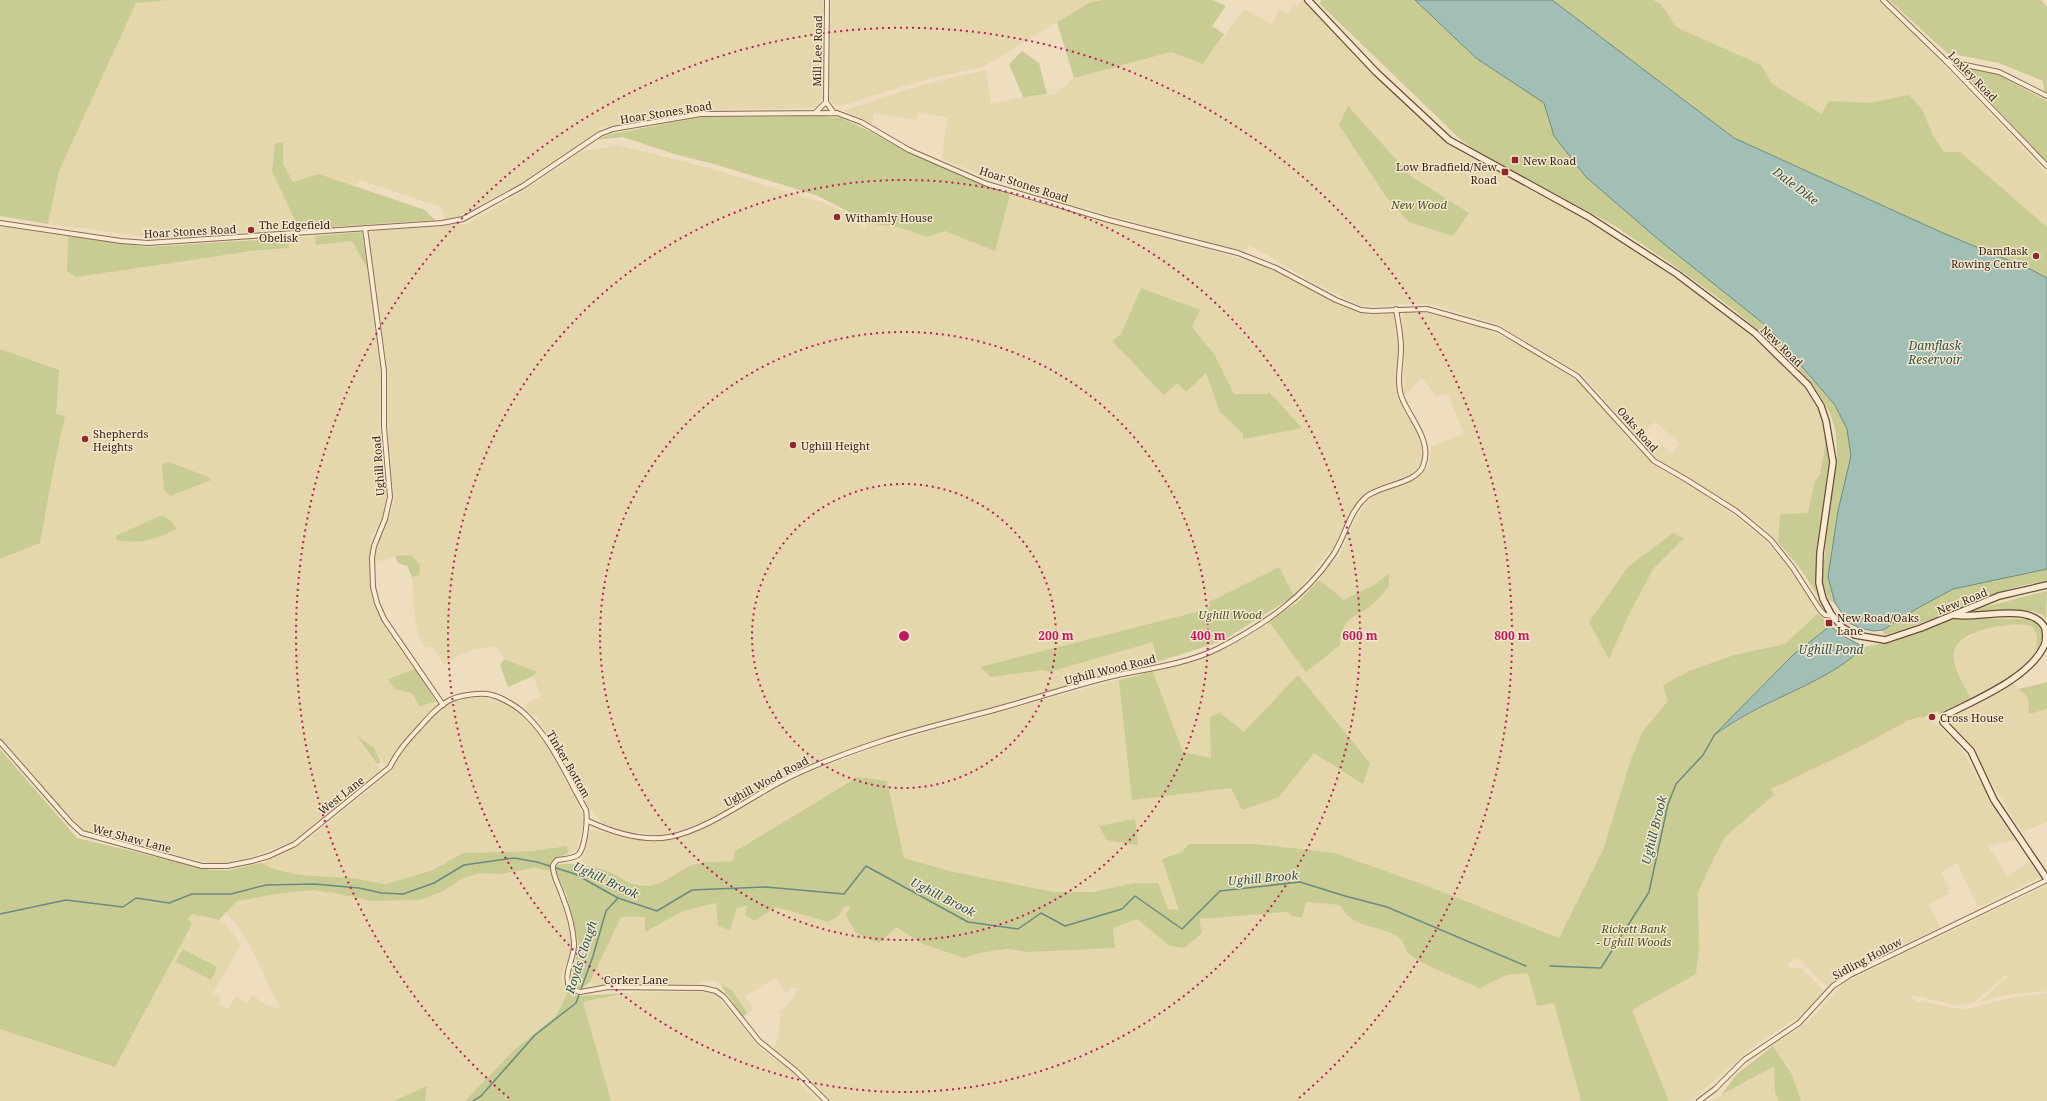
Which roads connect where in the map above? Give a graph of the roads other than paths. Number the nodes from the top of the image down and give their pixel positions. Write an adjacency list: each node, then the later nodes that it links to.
1 (827, 0): 6 (street, Mill Lee Road)
2 (1308, 0): 15 (street, New Road)
3 (1883, 0): 4 (street, Loxley Road)
4 (1946, 61): 5 (street); 9 (street, Loxley Road)
5 (2047, 96)
6 (826, 102): 7 (street, Mill Lee Road); 8 (street, Mill Lee Road)
7 (816, 112): 8 (street, Hoar Stones Road); 11 (street, Hoar Stones Road)
8 (834, 113): 12 (street, Hoar Stones Road)
9 (2047, 166)
10 (0, 222): 11 (street, Hoar Stones Road)
11 (365, 228): 16 (street, Ughill Road)
12 (1396, 309): 15 (street, Oaks Road); 18 (street, Ughill Wood Road)
13 (2047, 585): 14 (street, New Road)
14 (1954, 615): 15 (street, New Road); 20 (street)
15 (1833, 616)
16 (443, 705): 18 (street, Tinker Bottom); 19 (street, West Lane)
17 (0, 742): 19 (street, Wet Shaw Lane)
18 (588, 820): 21 (street, Corker Lane)
19 (227, 866)
20 (2047, 880): 22 (street, Sidling Hollow)
21 (826, 1101)
22 (1700, 1101)

